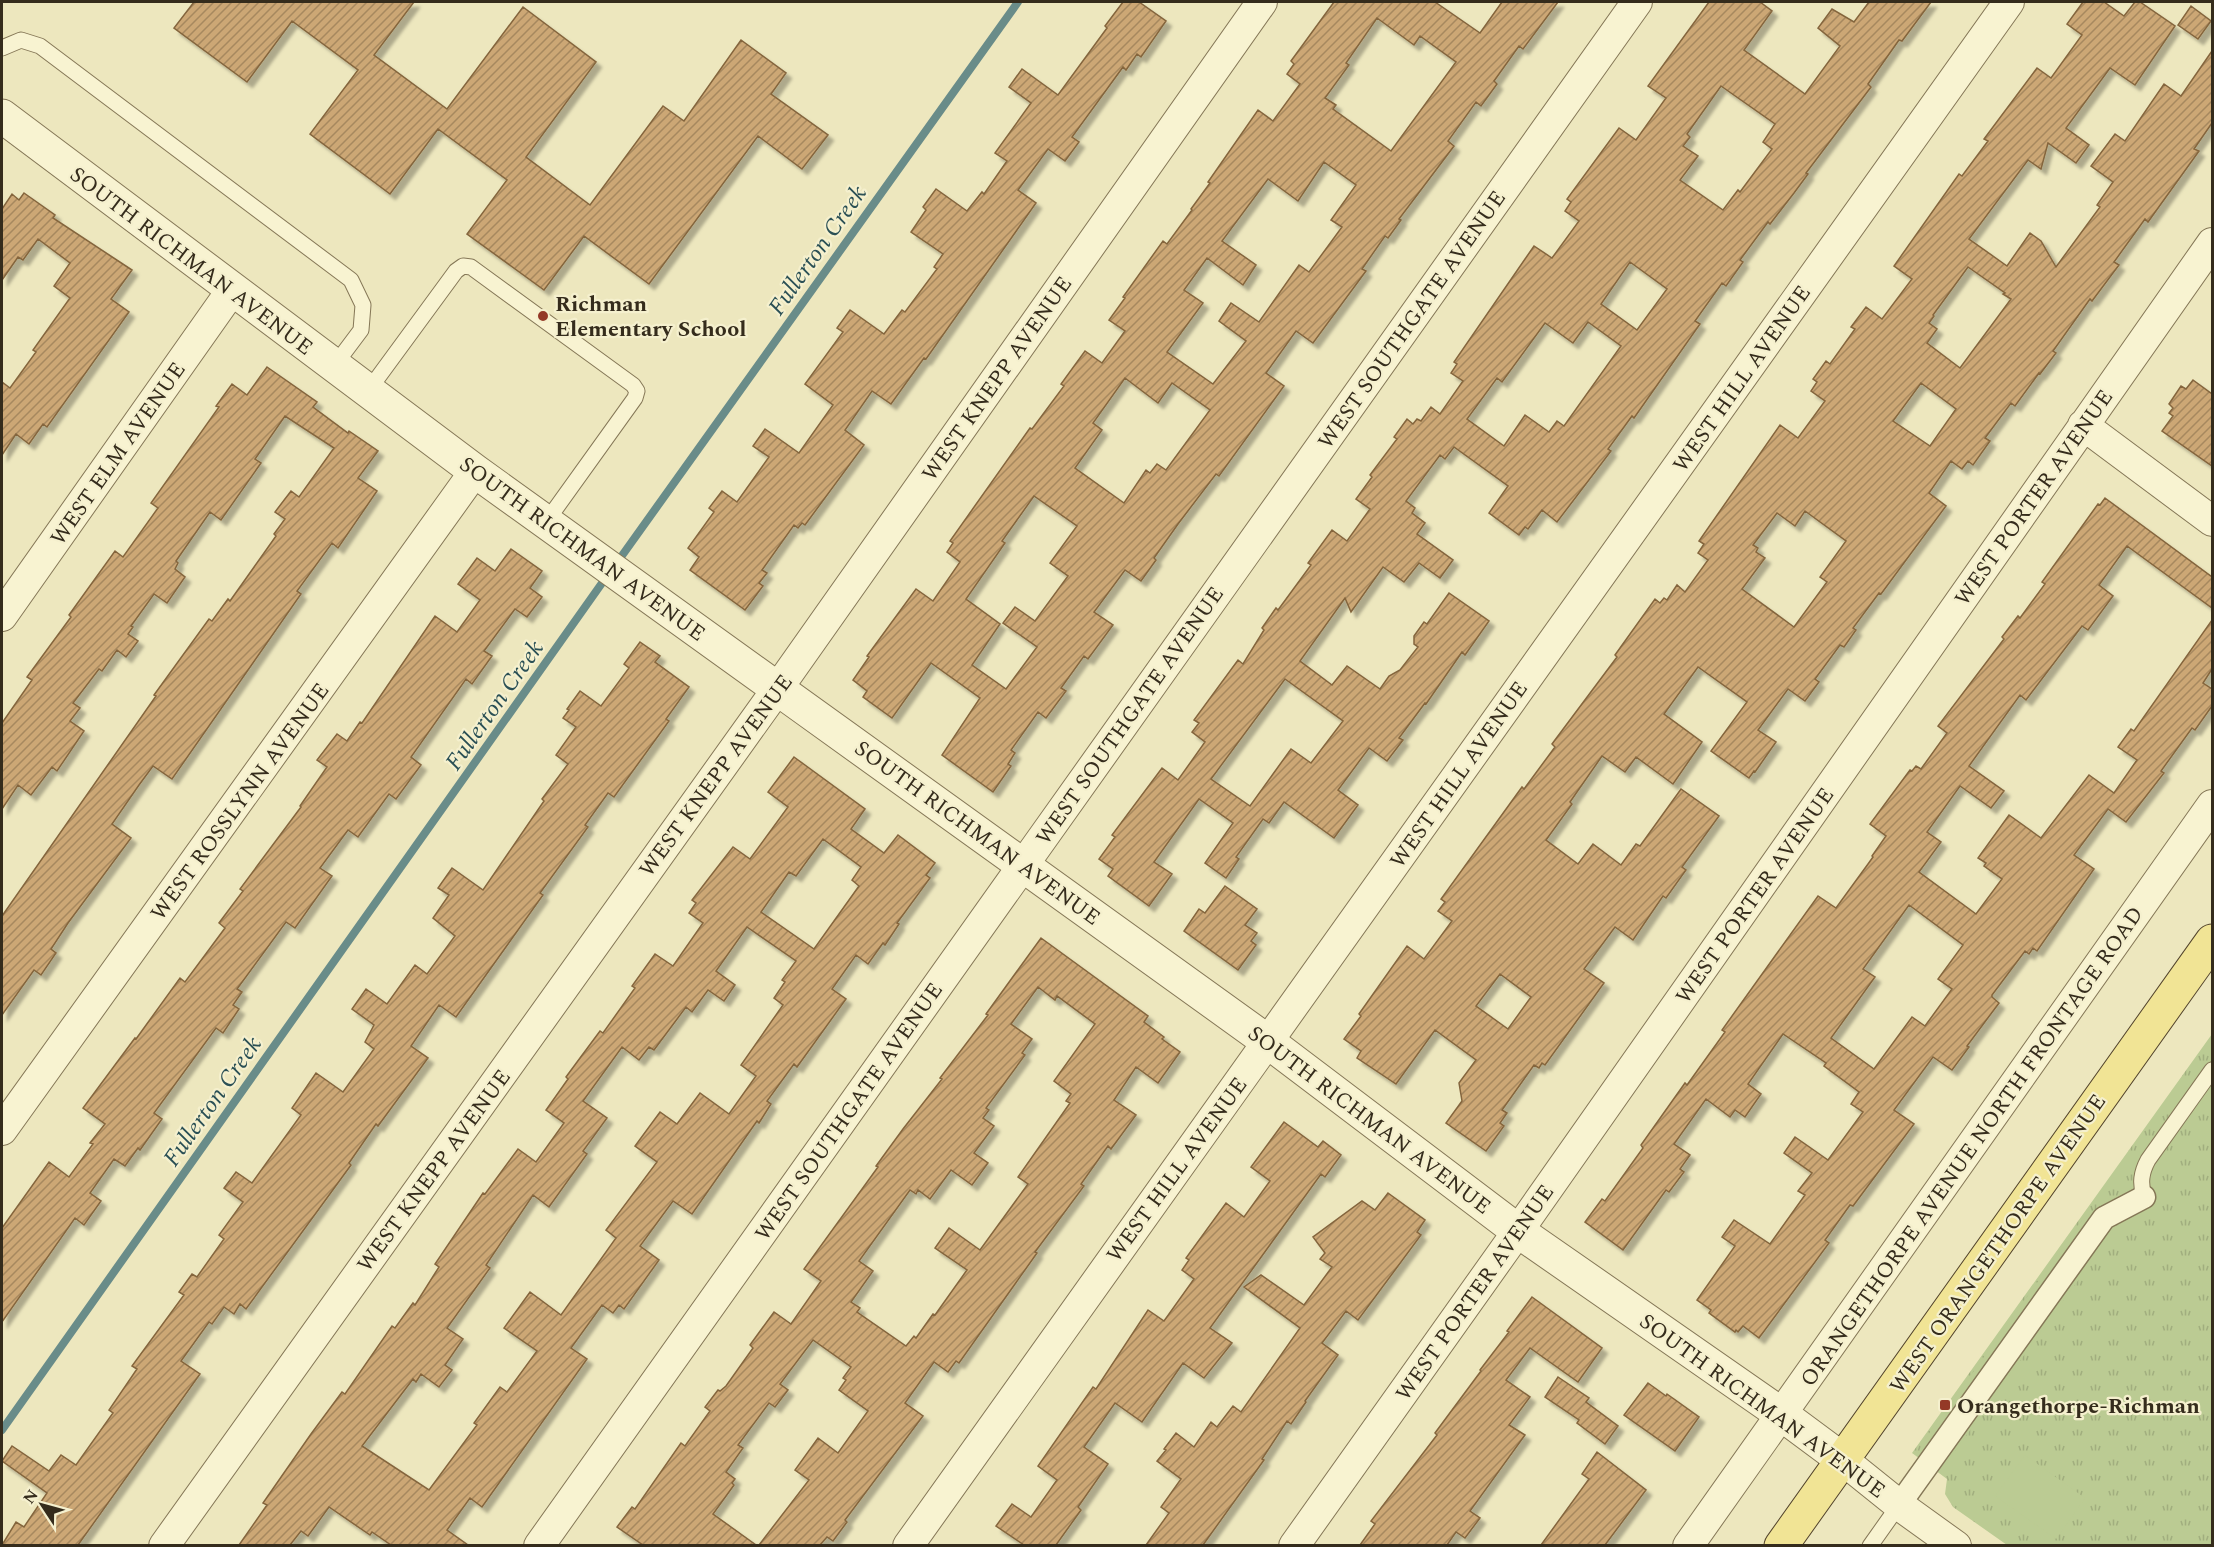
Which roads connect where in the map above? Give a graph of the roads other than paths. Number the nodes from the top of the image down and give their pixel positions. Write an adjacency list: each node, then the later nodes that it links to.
1 (1262, 2): 15 (street, WEST KNEPP AVENUE)
2 (1637, 2): 17 (street, WEST SOUTHGATE AVENUE)
3 (2009, 2): 19 (street, WEST HILL AVENUE)
4 (2, 48): 8 (lane)
5 (2, 116): 7 (street, SOUTH RICHMAN AVENUE)
6 (2212, 243): 10 (street, WEST PORTER AVENUE)
7 (232, 290): 8 (street, SOUTH RICHMAN AVENUE); 14 (street, WEST ELM AVENUE)
8 (334, 366): 9 (street, SOUTH RICHMAN AVENUE)
9 (368, 391): 11 (street, SOUTH RICHMAN AVENUE); 13 (lane)
10 (2084, 425): 12 (street); 23 (street, WEST PORTER AVENUE)
11 (475, 471): 13 (street, SOUTH RICHMAN AVENUE); 21 (street, WEST ROSSLYNN AVENUE)
12 (2212, 521)
13 (546, 522): 15 (street, SOUTH RICHMAN AVENUE)
14 (2, 616)
15 (778, 688): 17 (street, SOUTH RICHMAN AVENUE); 27 (street, WEST KNEPP AVENUE)
16 (2212, 805): 24 (street, ORANGETHORPE AVENUE NORTH FRONTAGE ROAD)
17 (1023, 864): 19 (street, SOUTH RICHMAN AVENUE); 28 (street, WEST SOUTHGATE AVENUE)
18 (2212, 941): 25 (main road, WEST ORANGETHORPE AVENUE)
19 (1267, 1041): 23 (street, SOUTH RICHMAN AVENUE); 29 (street, WEST HILL AVENUE)
20 (2212, 1070): 22 (lane)
21 (2, 1130)
22 (2144, 1197): 26 (street)
23 (1518, 1231): 24 (street, SOUTH RICHMAN AVENUE); 30 (street, WEST PORTER AVENUE)
24 (1781, 1414): 25 (street, SOUTH RICHMAN AVENUE); 31 (street, ORANGETHORPE AVENUE NORTH FRONTAGE ROAD)
25 (1843, 1460): 26 (street, SOUTH RICHMAN AVENUE); 32 (main road, WEST ORANGETHORPE AVENUE)
26 (1899, 1505): 33 (lane); 34 (street, SOUTH RICHMAN AVENUE)
27 (164, 1545)
28 (538, 1545)
29 (908, 1545)
30 (1294, 1545)
31 (1688, 1545)
32 (1781, 1545)
33 (1870, 1545)
34 (1956, 1545)

